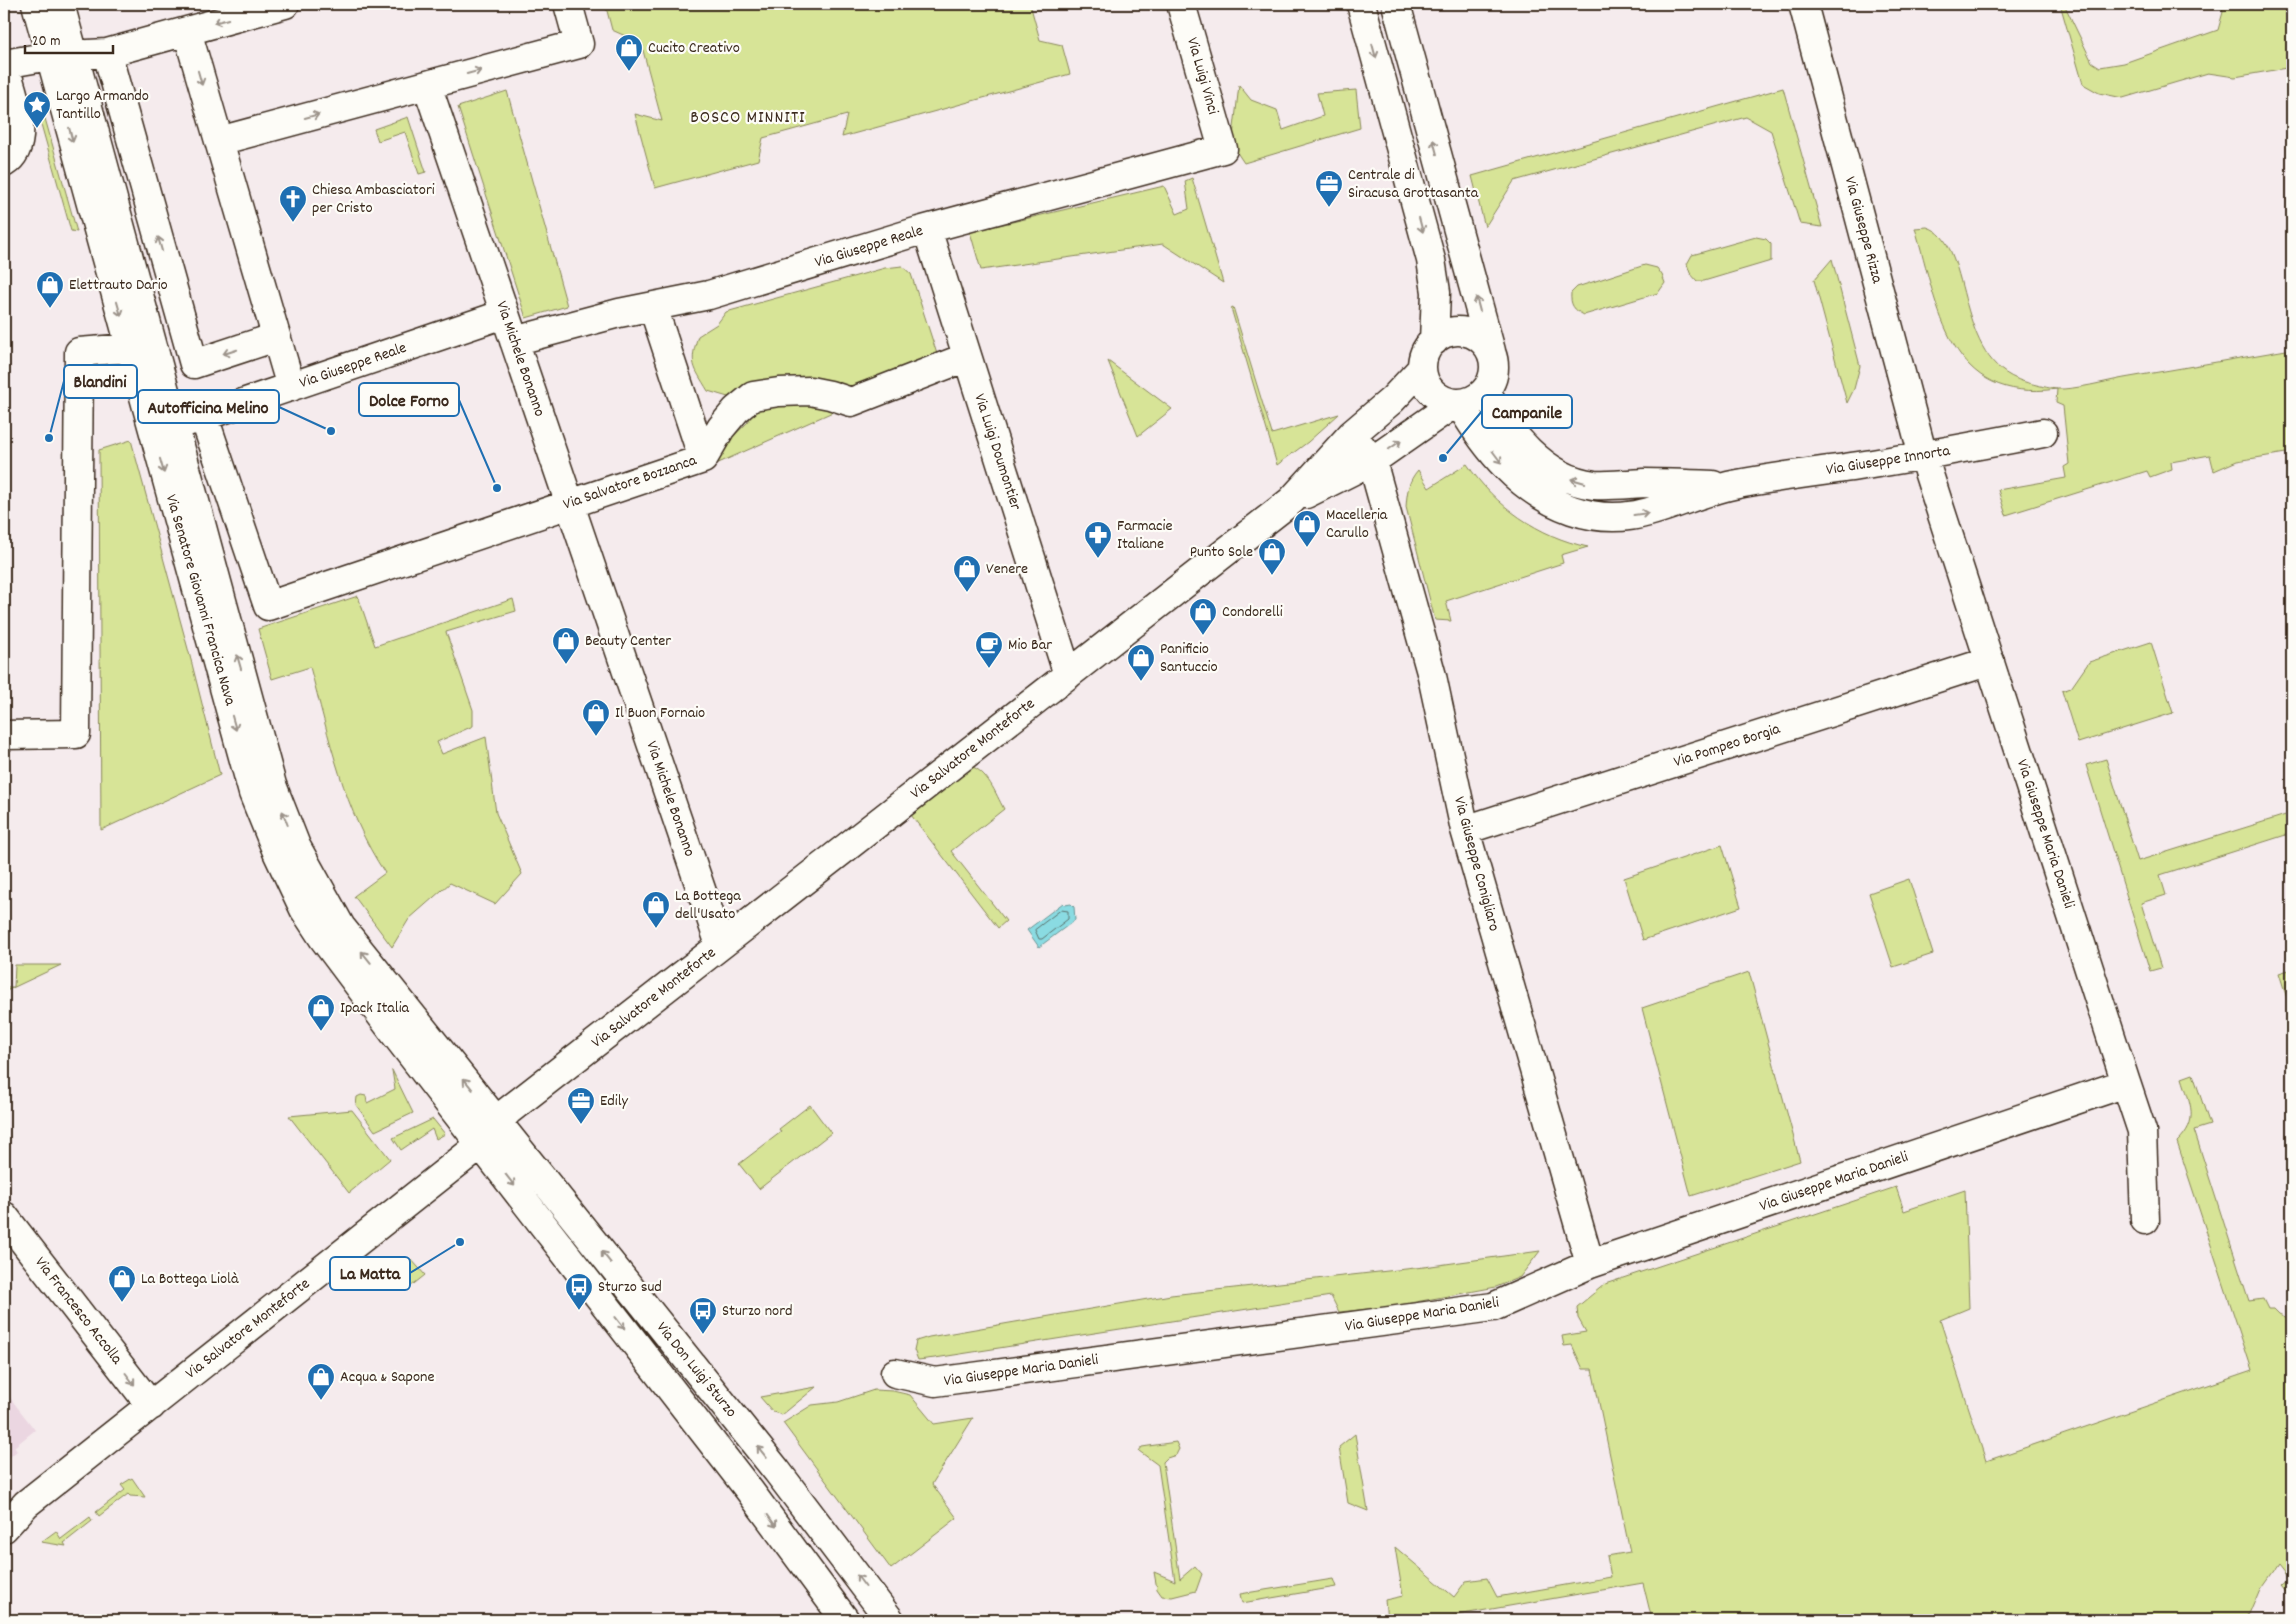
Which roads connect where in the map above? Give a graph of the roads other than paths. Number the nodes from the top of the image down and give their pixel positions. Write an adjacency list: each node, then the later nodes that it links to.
1 (36, 4): 11 (street, Via Senatore Giovanni Francica Nava)
2 (60, 4): 11 (street, Via Senatore Giovanni Francica Nava)
3 (285, 4): 9 (street, one-way to 9)
4 (568, 4): 13 (street, one-way to 4)
5 (1181, 4): 15 (street, Via Luigi Vinci)
6 (1361, 4): 22 (street, one-way to 22)
7 (1396, 4): 24 (street, one-way to 7)
8 (1803, 4): 34 (street, Via Giuseppe Rizza)
9 (187, 31): 10 (street); 14 (street, one-way to 14)
10 (107, 53): 11 (street); 20 (street, one-way to 10)
11 (61, 56): 12 (street); 23 (street, Via Senatore Giovanni Francica Nava, one-way to 23); 31 (street, Via Senatore Giovanni Francica Nava)
12 (4, 64): 16 (street)
13 (427, 85): 14 (street, one-way to 13); 19 (street, Via Michele Bonanno)
14 (219, 141): 20 (street)
15 (1224, 149): 17 (street, Via Giuseppe Reale)
16 (4, 162)
17 (927, 229): 18 (street, Via Giuseppe Reale); 25 (street, Via Luigi Doumontier)
18 (652, 307): 21 (street, Via Giuseppe Reale); 35 (street)
19 (504, 314): 21 (street, Via Michele Bonanno); 27 (street, Via Giuseppe Reale)
20 (276, 337): 27 (street)
21 (514, 341): 39 (street, Via Michele Bonanno)
22 (1434, 341): 24 (street); 26 (street)
23 (130, 348): 42 (street); 47 (street, Via Senatore Giovanni Francica Nava, one-way to 47)
24 (1491, 351): 28 (street)
25 (967, 357): 35 (street, Via Salvatore Bozzanca); 41 (street, Via Luigi Doumontier)
26 (1422, 368): 29 (street); 33 (street)
27 (291, 387): 30 (street, Via Giuseppe Reale)
28 (1486, 390): 29 (street); 37 (street, one-way to 28)
29 (1462, 411): 36 (street, one-way to 29); 37 (street, one-way to 37)
30 (204, 417): 31 (street, Via Giuseppe Reale); 39 (street, Via Salvatore Bozzanca)
31 (174, 427): 46 (street, Via Senatore Giovanni Francica Nava, one-way to 31)
32 (2043, 433): 34 (street, Via Giuseppe Innorta)
33 (1352, 434): 36 (street); 38 (street)
34 (1923, 456): 37 (street, Via Giuseppe Innorta); 40 (street, Via Giuseppe Maria Danieli)
35 (703, 459): 39 (street, Via Salvatore Bozzanca)
36 (1372, 461): 38 (street); 43 (street, Via Giuseppe Conigliaro)
37 (1732, 486)
38 (1291, 502): 41 (street, Via Salvatore Monteforte)
39 (569, 504): 44 (street, Via Michele Bonanno)
40 (1990, 662): 43 (street, Via Pompeo Borgia); 45 (street, Via Giuseppe Maria Danieli)
41 (1068, 675): 44 (street, Via Salvatore Monteforte)
42 (4, 735)
43 (1465, 830): 50 (street, Via Giuseppe Conigliaro)
44 (720, 946): 46 (street, Via Salvatore Monteforte)
45 (2126, 1083): 49 (street); 50 (street, Via Giuseppe Maria Danieli)
46 (499, 1122): 47 (street, Via Salvatore Monteforte); 56 (street, Via Don Luigi Sturzo, one-way to 46)
47 (480, 1142): 52 (street, Via Salvatore Monteforte); 55 (street, Via Don Luigi Sturzo, one-way to 55)
48 (4, 1216): 52 (street, Via Francesco Accolla, one-way to 52)
49 (2145, 1220)
50 (1590, 1264): 51 (street, Via Giuseppe Maria Danieli)
51 (895, 1373)
52 (151, 1406): 53 (street, Via Salvatore Monteforte)
53 (15, 1510): 54 (street, Via Salvatore Monteforte)
54 (4, 1528)
55 (845, 1620)
56 (890, 1620)

